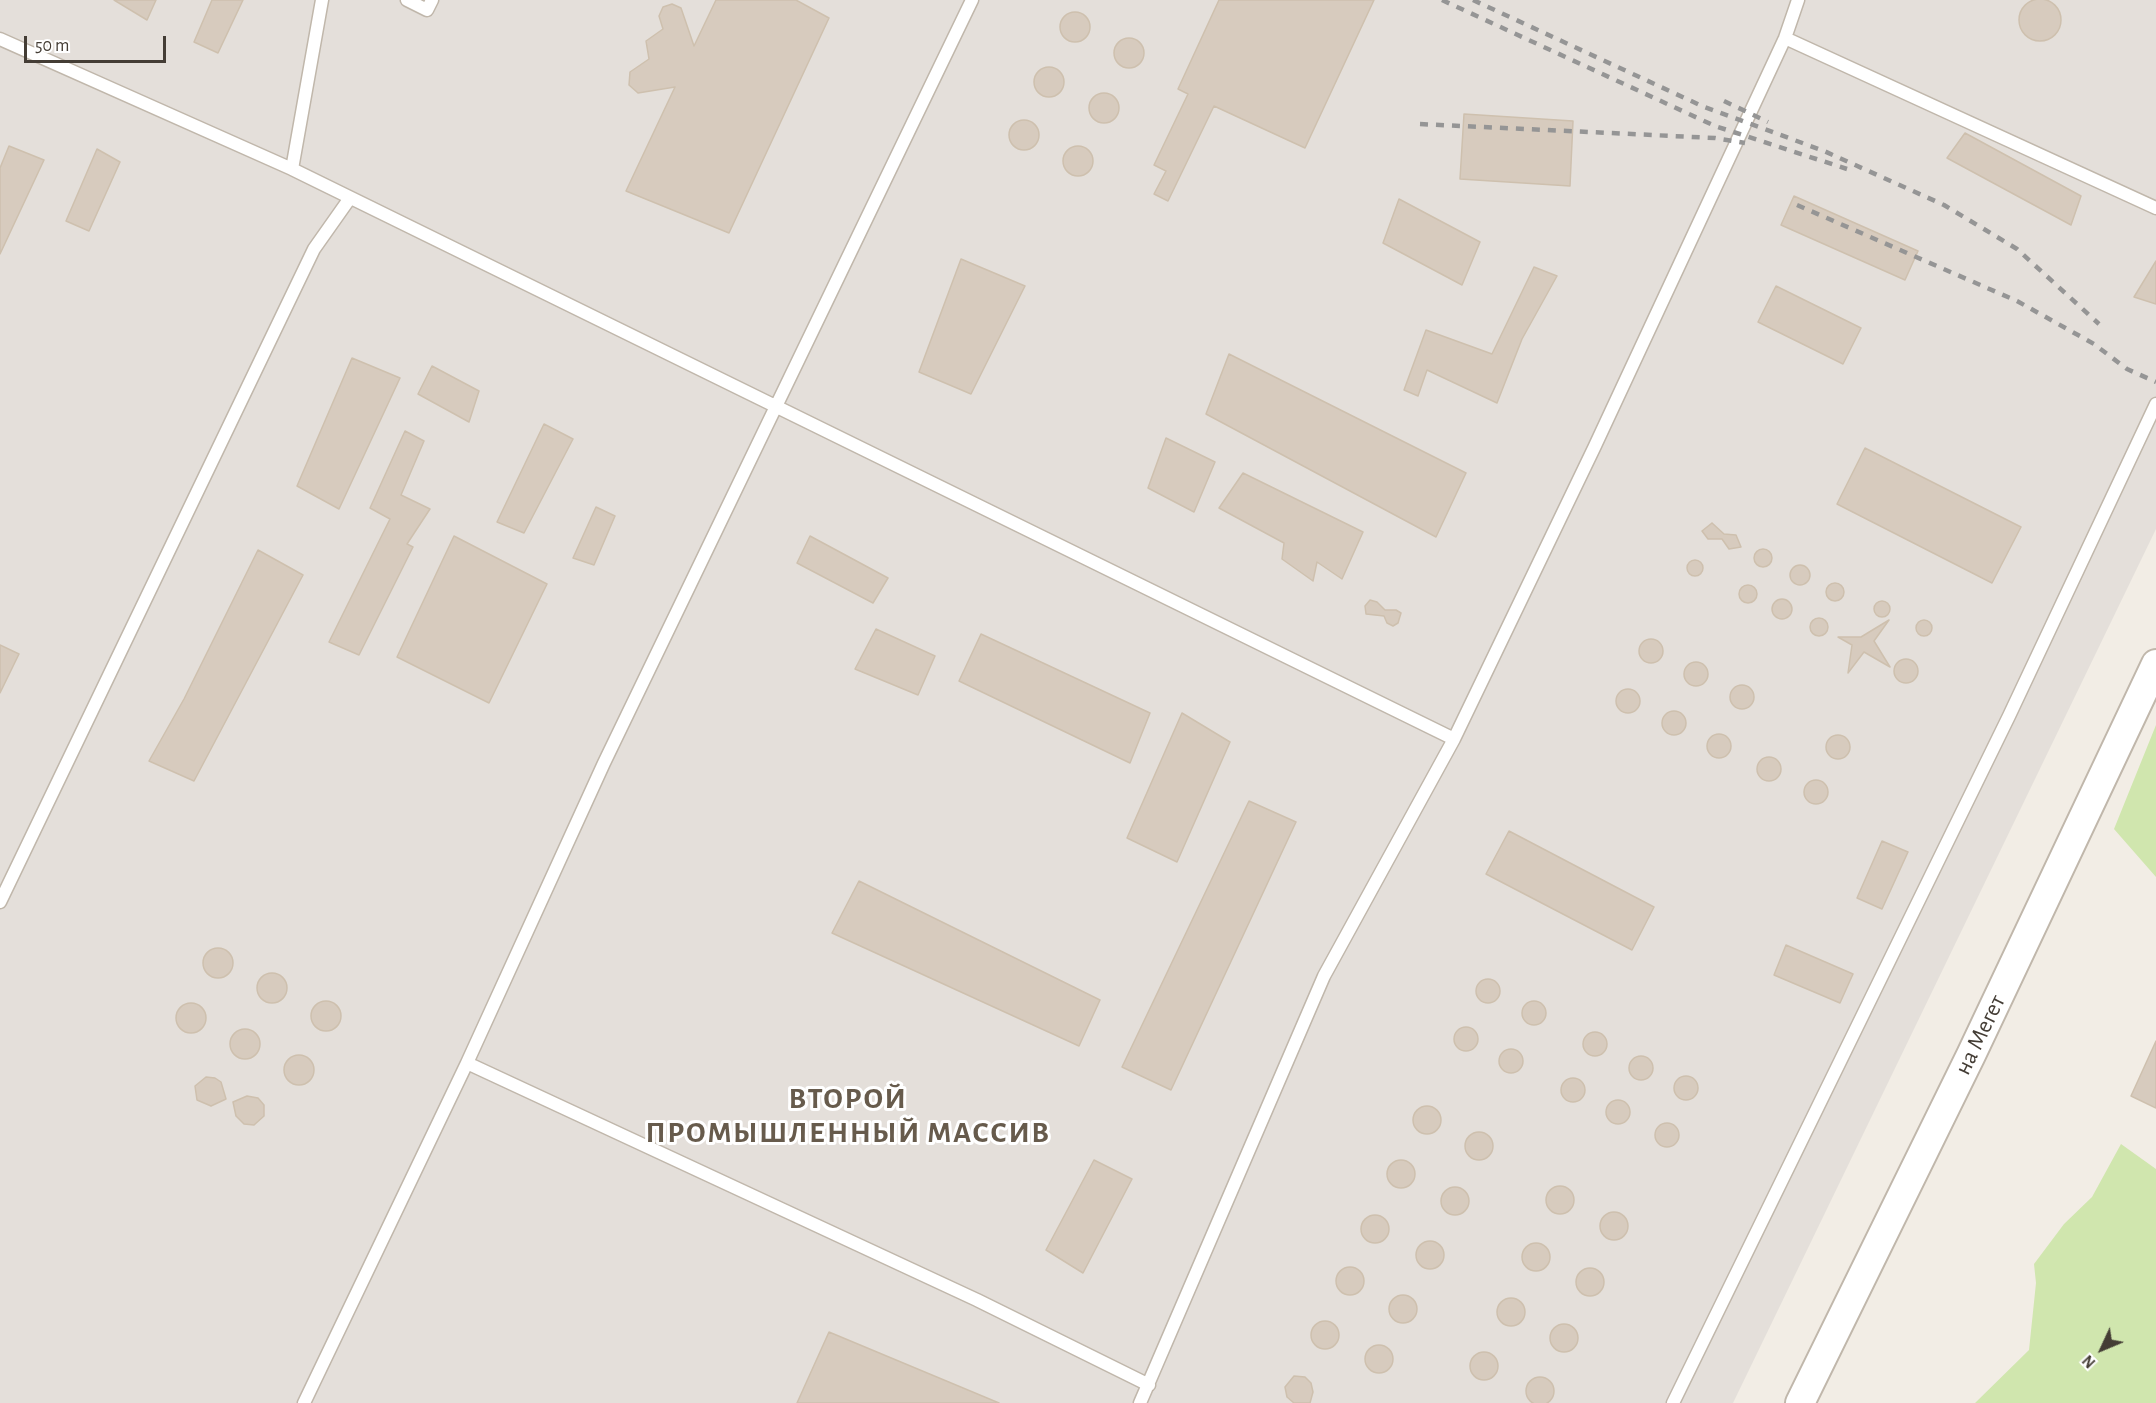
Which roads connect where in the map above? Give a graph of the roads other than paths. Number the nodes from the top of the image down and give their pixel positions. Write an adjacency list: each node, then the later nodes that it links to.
1 (322, 0): 8 (lane)
2 (407, 0): 3 (lane)
3 (432, 0)
4 (972, 0): 12 (lane)
5 (1798, 0): 6 (lane)
6 (1785, 38): 10 (lane); 14 (lane)
7 (0, 39): 8 (lane)
8 (292, 169): 9 (lane)
9 (350, 198): 12 (lane); 15 (lane)
10 (2156, 208)
11 (2156, 404): 20 (lane)
12 (777, 405): 14 (lane); 16 (lane)
13 (2156, 664): 21 (street, на Мегет)
14 (1454, 739): 17 (lane)
15 (0, 902)
16 (467, 1063): 17 (lane); 18 (lane)
17 (1149, 1385): 19 (lane)
18 (304, 1403)
19 (1140, 1403)
20 (1673, 1403)
21 (1800, 1403)

